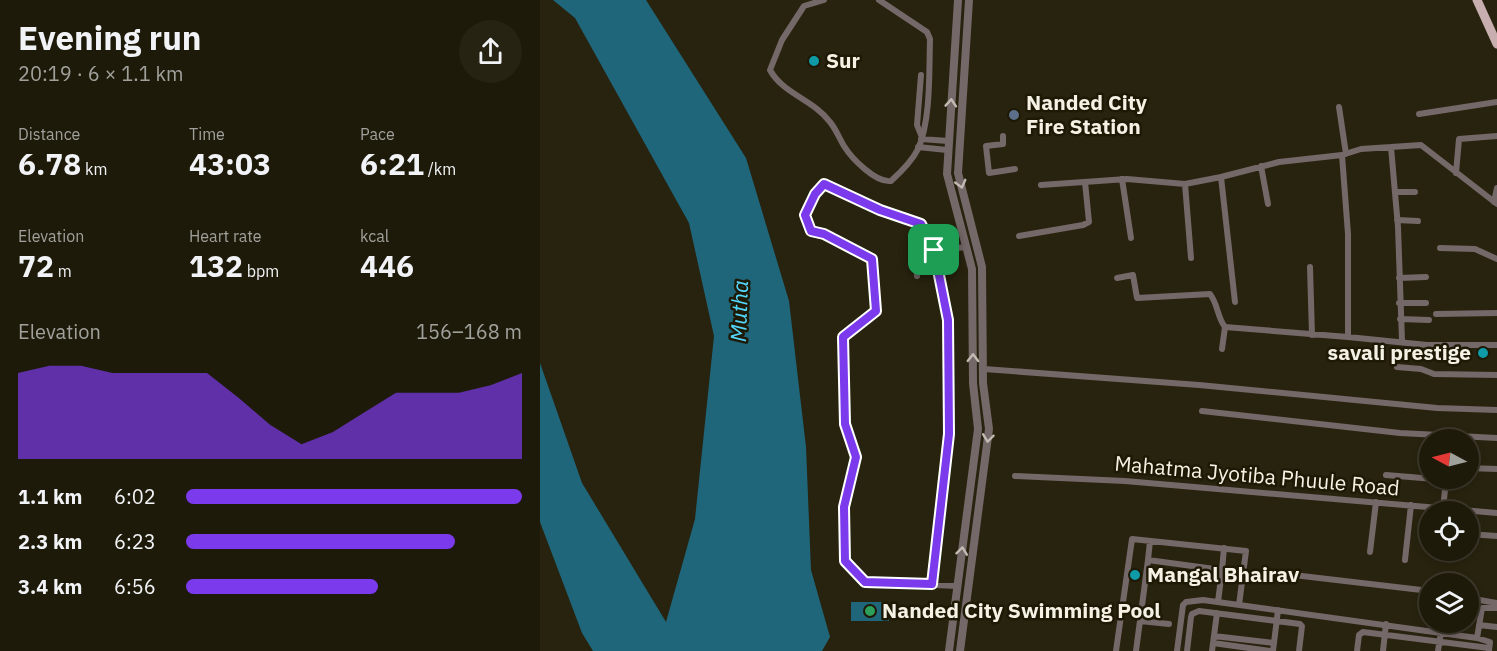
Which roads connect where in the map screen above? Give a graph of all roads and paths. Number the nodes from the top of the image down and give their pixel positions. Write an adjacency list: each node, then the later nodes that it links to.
1 (824, 0): 15 (street)
2 (879, 0): 13 (street)
3 (958, 0): 14 (street, one-way to 3)
4 (969, 0): 60 (street, one-way to 60)
5 (1477, 0): 6 (main road)
6 (1497, 44)
7 (921, 75): 13 (street)
8 (1497, 102): 10 (street)
9 (1339, 107): 18 (street)
10 (1419, 114)
11 (1003, 136): 20 (street)
12 (1497, 136): 21 (street)
13 (921, 137): 14 (street); 15 (street)
14 (948, 141): 17 (street)
15 (918, 147): 17 (street)
16 (1391, 147): 18 (street); 21 (street); 28 (street)
17 (947, 150): 36 (street)
18 (1344, 154): 19 (street); 55 (street)
19 (1261, 166): 22 (street); 31 (street)
20 (1015, 169)
21 (1456, 173): 30 (street)
22 (1221, 177): 26 (street); 46 (street)
23 (1122, 179): 24 (street); 26 (street); 35 (street)
24 (1085, 182): 25 (street); 34 (street)
25 (1041, 184)
26 (1185, 184): 39 (street)
27 (1497, 188): 30 (street)
28 (1395, 192): 29 (street); 32 (street)
29 (1415, 192)
30 (1496, 203)
31 (1268, 204)
32 (1397, 220): 33 (street); 45 (street)
33 (1418, 221)
34 (1019, 236)
35 (1131, 238)
36 (966, 247): 38 (street); 65 (street, one-way to 36)
37 (1440, 248): 40 (street)
38 (934, 250): 42 (street); 86 (street); 86 (street)
39 (1191, 258)
40 (1497, 259)
41 (1310, 267): 54 (street)
42 (917, 276)
43 (1426, 277): 45 (street)
44 (1117, 278): 53 (street)
45 (1399, 278): 47 (street)
46 (1235, 302)
47 (1400, 303): 48 (street); 51 (street)
48 (1426, 303)
49 (1436, 314): 50 (street)
50 (1497, 314)
51 (1400, 319): 52 (street); 56 (street)
52 (1429, 320)
53 (1225, 327): 54 (street); 58 (street)
54 (1312, 335): 55 (street)
55 (1348, 337): 56 (street)
56 (1402, 341): 57 (street)
57 (1497, 345)
58 (1222, 349)
59 (1397, 367): 61 (street)
60 (984, 369): 62 (street); 63 (street)
61 (1497, 375)
62 (1497, 410)
63 (987, 411): 65 (street); 114 (street, one-way to 114)
64 (1202, 411): 66 (street)
65 (976, 413): 87 (street, one-way to 65)
66 (1497, 438)
67 (1479, 468): 68 (street)
68 (1497, 469)
69 (1386, 475): 71 (street)
70 (1015, 476): 72 (street, Mahatma Jyotiba Phuule Road)
71 (1444, 501)
72 (1376, 502): 73 (street, Mahatma Jyotiba Phuule Road); 81 (street)
73 (1411, 506): 74 (street, Mahatma Jyotiba Phuule Road); 83 (street)
74 (1419, 507)
75 (1479, 512): 76 (street, Mahatma Jyotiba Phuule Road)
76 (1497, 513)
77 (1479, 535): 78 (street)
78 (1497, 536)
79 (1150, 541): 80 (street); 82 (street); 115 (street)
80 (1224, 548): 84 (street); 92 (street)
81 (1370, 552)
82 (1148, 560): 84 (street); 96 (street)
83 (1405, 560)
84 (1222, 570): 90 (street)
85 (1268, 572): 88 (street)
86 (932, 584): 87 (street)
87 (957, 586): 113 (street)
88 (1419, 590)
89 (1479, 600): 91 (street)
90 (1218, 602): 92 (street); 117 (street)
91 (1497, 603)
92 (1239, 605): 94 (street)
93 (1497, 608): 100 (street)
94 (1278, 610): 97 (street); 99 (street)
95 (1217, 614): 97 (street); 107 (street); 118 (street)
96 (1140, 621): 98 (street); 116 (street)
97 (1277, 622): 110 (street); 120 (street)
98 (1169, 624)
99 (1386, 624): 102 (street); 106 (street)
100 (1479, 625): 101 (street)
101 (1497, 627)
102 (1419, 629)
103 (1441, 633): 109 (street)
104 (1447, 633): 108 (street)
105 (1478, 633): 108 (street)
106 (1385, 635): 109 (street); 121 (street); 122 (street)
107 (1214, 636): 110 (street); 112 (street)
108 (1477, 638): 111 (street)
109 (1440, 642): 111 (street); 123 (street)
110 (1274, 643): 119 (street)
111 (1491, 646)
112 (1213, 647): 119 (street)
113 (949, 651)
114 (960, 651)
115 (1116, 651)
116 (1136, 651)
117 (1177, 651)
118 (1187, 651)
119 (1271, 651)
120 (1299, 651)
121 (1357, 651)
122 (1383, 651)
123 (1438, 651)

